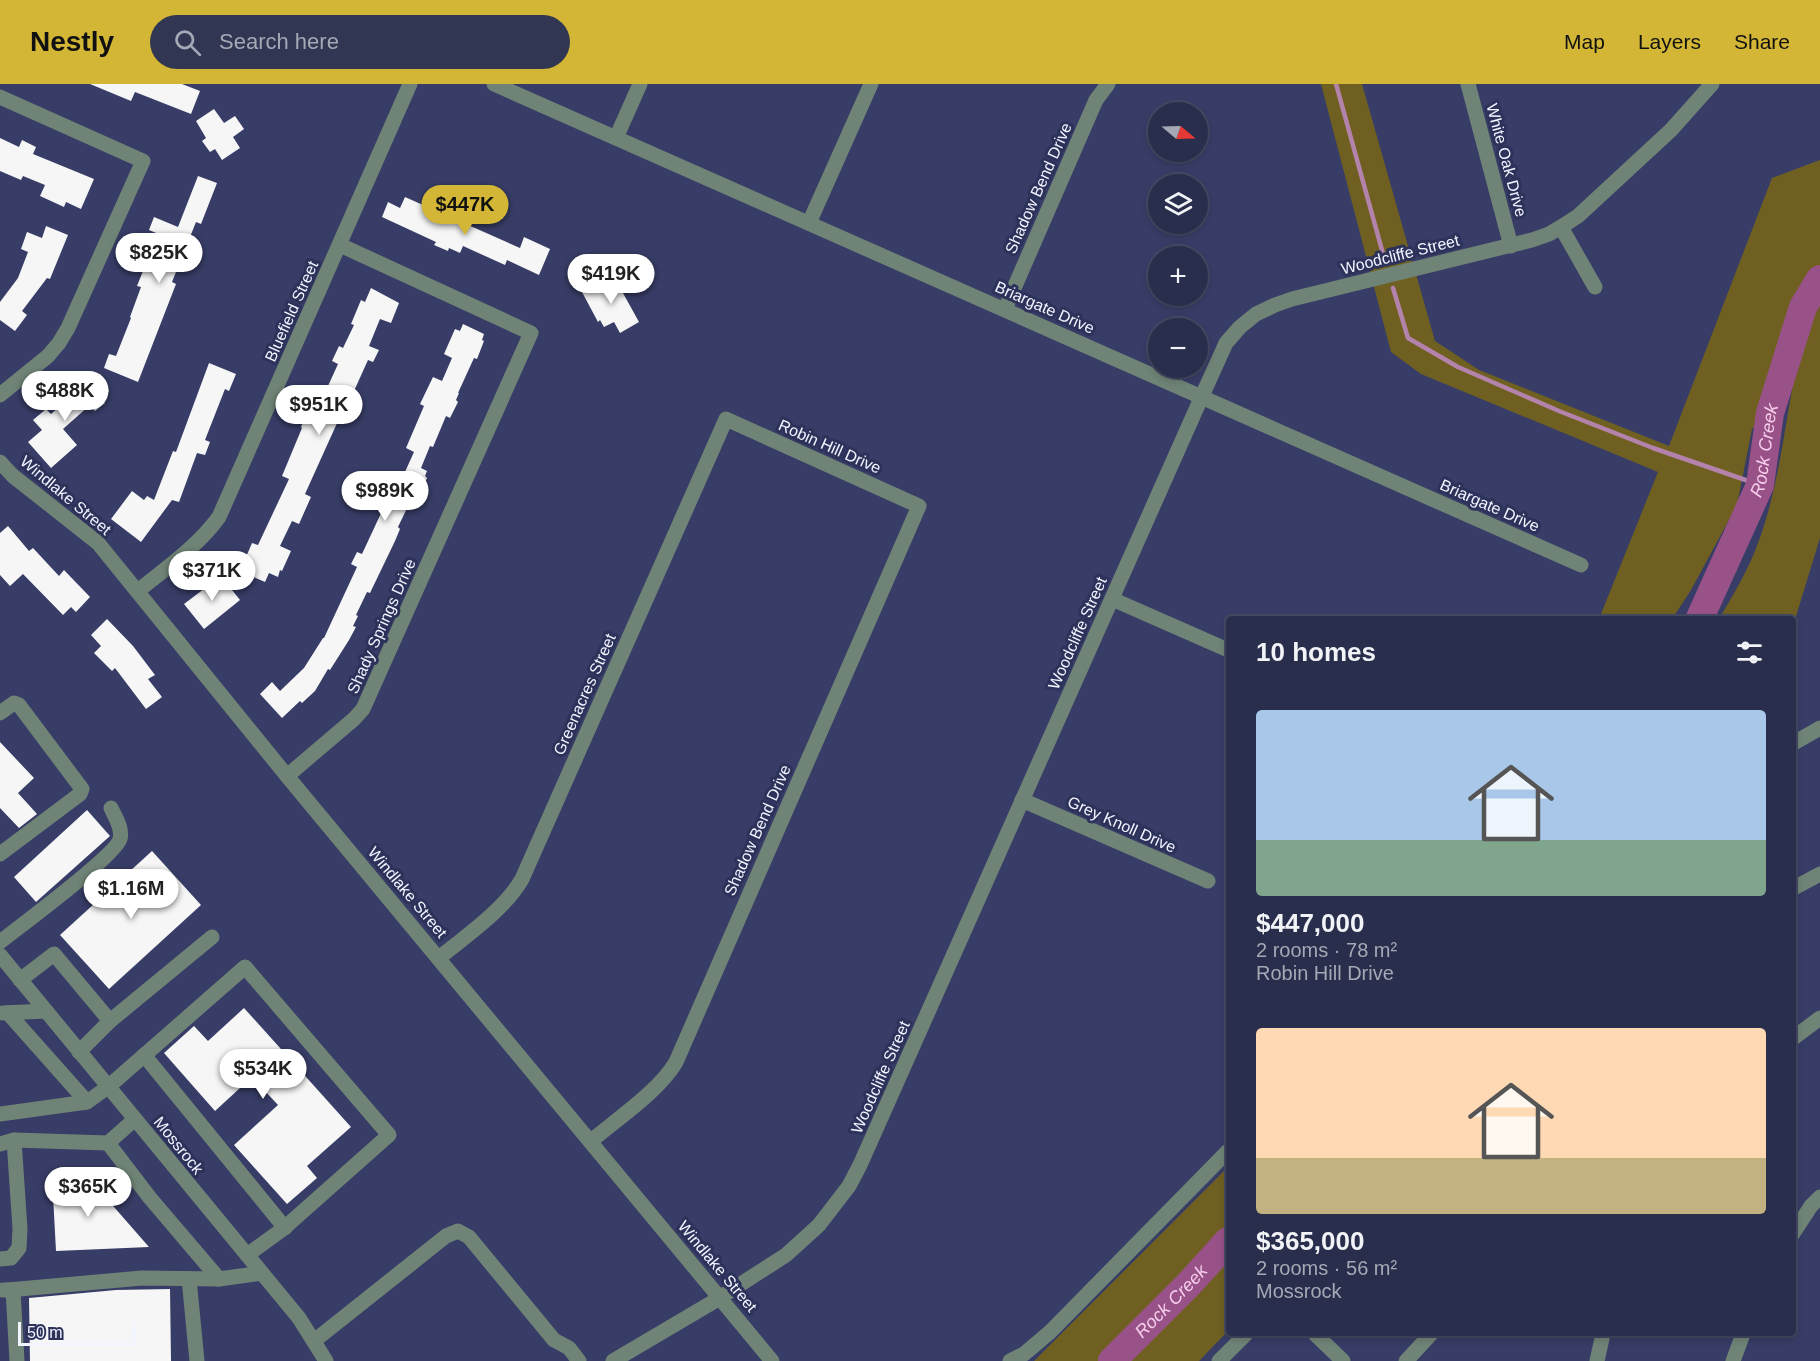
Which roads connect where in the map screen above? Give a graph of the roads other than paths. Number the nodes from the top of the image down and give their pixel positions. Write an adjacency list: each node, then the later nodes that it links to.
1 (410, 84): 12 (street, Bluefield Street)
2 (494, 84): 9 (street, Briargate Drive)
3 (640, 84): 9 (street)
4 (871, 84): 10 (street)
5 (1108, 84): 15 (street, Shadow Bend Drive)
6 (1468, 84): 13 (street, White Oak Drive)
7 (1713, 84): 11 (street, Woodcliffe Street)
8 (0, 97): 16 (street)
9 (616, 138): 10 (street, Briargate Drive)
10 (809, 223): 15 (street, Briargate Drive)
11 (1561, 227): 13 (street, Woodcliffe Street); 14 (street)
12 (340, 245): 22 (street, Bluefield Street); 28 (street, Shady Springs Drive)
13 (1511, 246): 17 (street, Woodcliffe Street)
14 (1595, 287)
15 (1005, 309): 17 (street, Briargate Drive)
16 (0, 395)
17 (1202, 396): 21 (street, Briargate Drive); 23 (street, Woodcliffe Street)
18 (726, 418): 20 (street, Robin Hill Drive); 37 (street, Greenacres Street)
19 (0, 462): 22 (street, Windlake Street)
20 (919, 506): 51 (street, Shadow Bend Drive)
21 (1581, 565)
22 (138, 591): 28 (street, Windlake Street)
23 (1112, 599): 24 (street); 29 (street, Woodcliffe Street)
24 (1226, 649)
25 (0, 713): 31 (street)
26 (1820, 728): 27 (street)
27 (1796, 742)
28 (287, 776): 37 (street, Windlake Street)
29 (1022, 800): 33 (street, Grey Knoll Drive); 64 (street, Woodcliffe Street)
30 (111, 808): 36 (street)
31 (0, 854)
32 (1820, 874): 34 (street)
33 (1208, 881)
34 (1796, 887)
35 (212, 936): 43 (street)
36 (0, 942)
37 (439, 958): 51 (street, Windlake Street)
38 (3, 965): 39 (street, Mossrock)
39 (20, 980): 40 (street, Mossrock); 43 (street)
40 (46, 1011): 41 (street); 45 (street, Mossrock)
41 (4, 1013): 48 (street)
42 (1820, 1018): 44 (street)
43 (110, 1021): 45 (street)
44 (1796, 1037)
45 (79, 1052): 47 (street, Mossrock)
46 (144, 1055): 47 (street); 56 (street); 56 (street)
47 (108, 1087): 48 (street); 50 (street, Mossrock)
48 (87, 1102): 49 (street)
49 (0, 1114)
50 (135, 1119): 53 (street); 58 (street, Mossrock)
51 (591, 1141): 64 (street, Windlake Street)
52 (7, 1142): 53 (street); 59 (street)
53 (108, 1143): 62 (street)
54 (1226, 1153): 78 (street)
55 (1820, 1197): 57 (street)
56 (285, 1228): 58 (street)
57 (1796, 1229)
58 (247, 1256): 60 (street, Mossrock)
59 (0, 1259)
60 (262, 1273): 62 (street); 71 (street, Mossrock)
61 (189, 1279): 62 (street); 63 (street); 73 (street)
62 (219, 1279)
63 (4, 1290): 65 (street)
64 (720, 1297): 76 (street, Woodcliffe Street); 77 (street, Windlake Street)
65 (7, 1317): 72 (street)
66 (1244, 1336): 79 (street)
67 (1317, 1336): 80 (street)
68 (1429, 1336): 81 (street)
69 (1603, 1336): 82 (street)
70 (1742, 1336): 83 (street)
71 (314, 1341): 74 (street, Mossrock); 75 (street)
72 (17, 1361)
73 (197, 1361)
74 (326, 1361)
75 (579, 1361)
76 (613, 1361)
77 (772, 1361)
78 (1010, 1361)
79 (1219, 1361)
80 (1343, 1361)
81 (1406, 1361)
82 (1597, 1361)
83 (1732, 1361)

